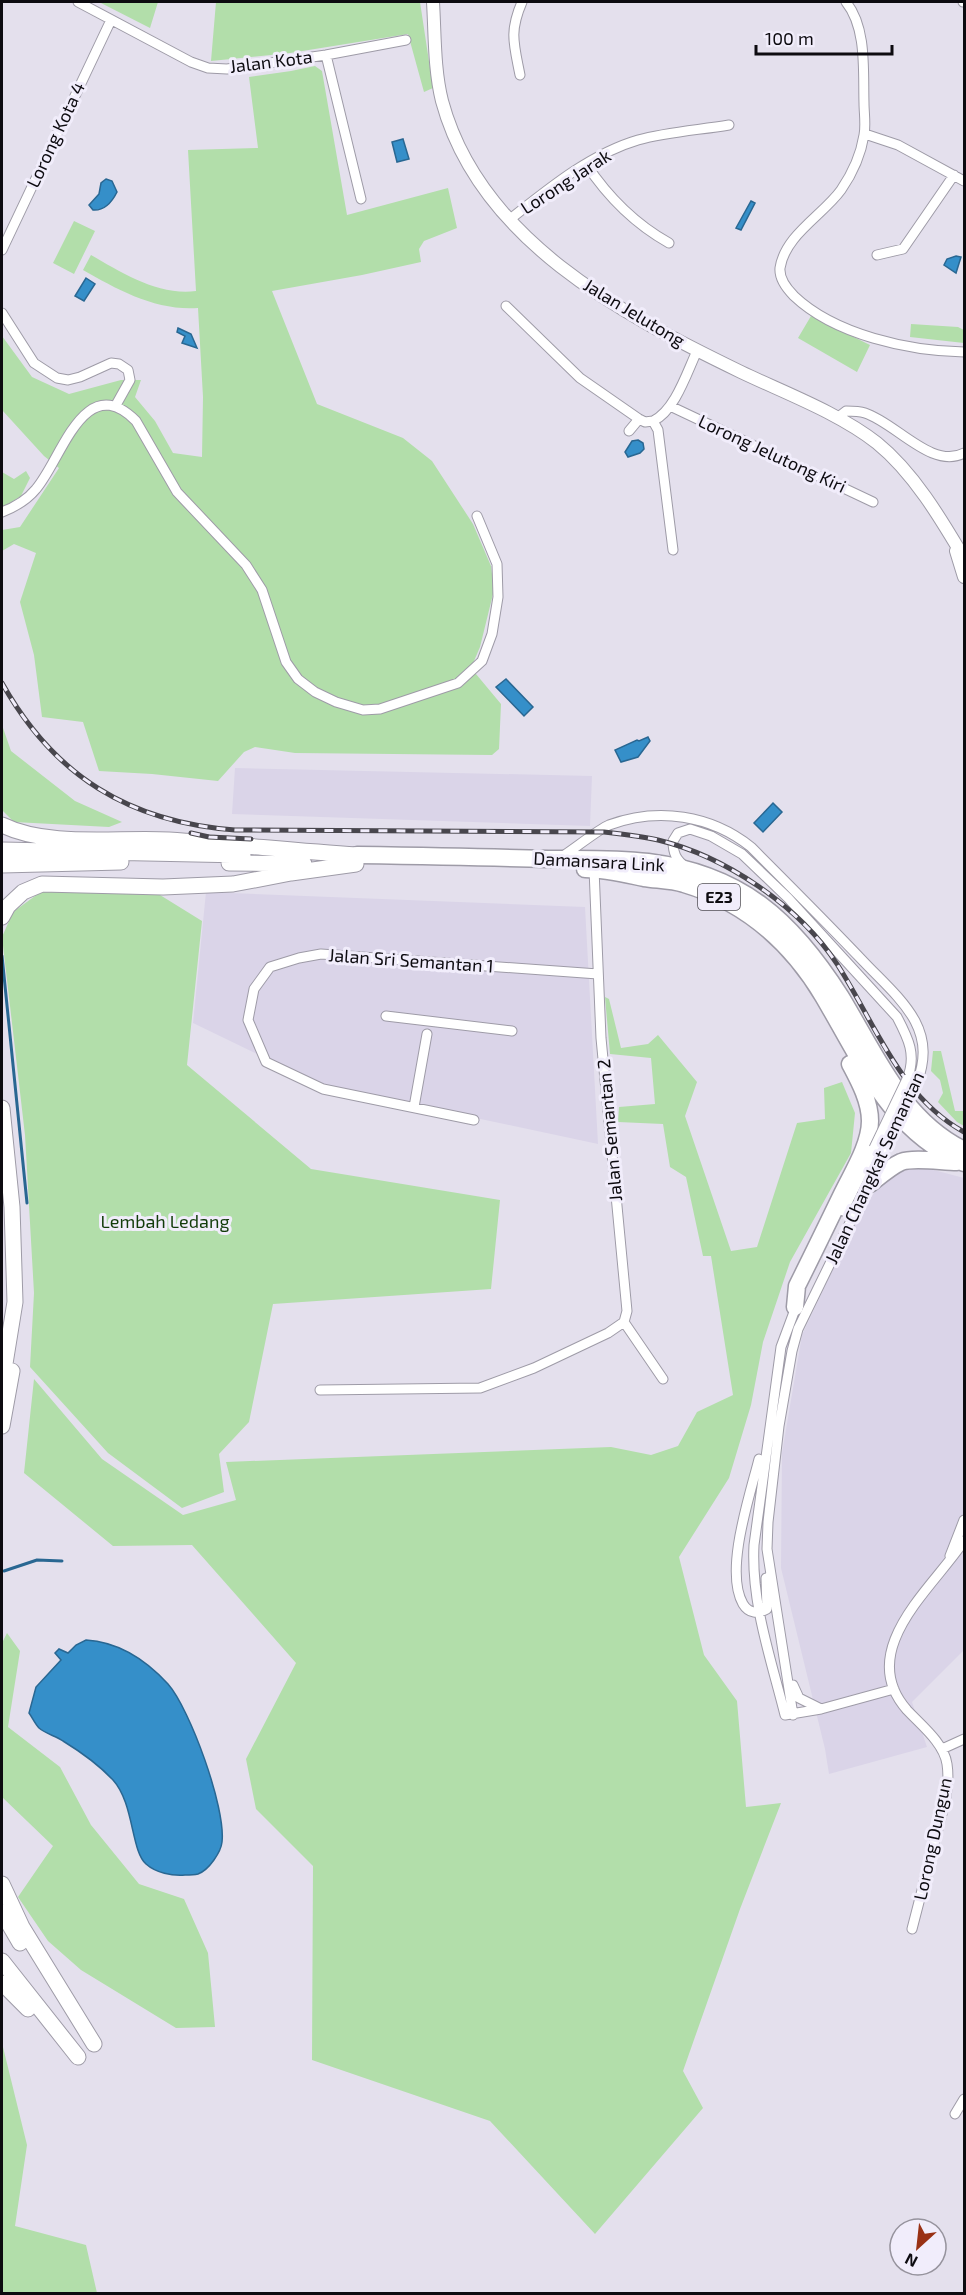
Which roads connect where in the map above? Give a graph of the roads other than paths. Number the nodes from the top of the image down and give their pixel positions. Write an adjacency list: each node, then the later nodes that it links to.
1 (78, 2): 5 (street, Jalan Kota)
2 (433, 2): 15 (street, Jalan Jelutong)
3 (522, 2): 8 (street)
4 (846, 2): 10 (street)
5 (111, 20): 7 (street, Jalan Kota); 17 (street, Lorong Kota 4)
6 (406, 40): 7 (street, Jalan Kota)
7 (327, 55): 14 (street)
8 (520, 75)
9 (729, 125): 11 (street, Lorong Jarak)
10 (865, 134): 12 (street); 22 (street)
11 (586, 164): 15 (street, Lorong Jarak); 16 (street)
12 (954, 176): 13 (street); 18 (street)
13 (964, 180)
14 (362, 199)
15 (509, 220): 21 (street, Jalan Jelutong)
16 (669, 243)
17 (2, 250)
18 (877, 255)
19 (506, 306): 26 (street)
20 (2, 313): 23 (street)
21 (697, 351): 24 (street); 25 (street, Jalan Jelutong)
22 (964, 352)
23 (116, 405): 31 (street); 32 (street)
24 (670, 406): 27 (street); 30 (street, Lorong Jelutong Kiri)
25 (837, 418): 29 (street); 33 (street, Jalan Jelutong)
26 (639, 419): 27 (street); 28 (street)
27 (653, 421): 34 (street)
28 (629, 431)
29 (964, 453)
30 (873, 502)
31 (2, 512)
32 (477, 516)
33 (951, 536): 35 (street, Jalan Jelutong); 36 (street, Jalan Jelutong)
34 (673, 550)
35 (964, 558)
36 (964, 577): 37 (street, Jalan Jelutong)
37 (964, 585)
38 (2, 825): 41 (main road)
39 (7, 857): 41 (main road)
40 (558, 859): 41 (highway, Damansara Link / E23); 43 (highway, Damansara Link / E23); 54 (street, Jalan Changkat Semantan, bridge)
41 (357, 860): 42 (highway, Damansara Link / E23); 44 (main road)
42 (594, 869): 45 (street, Jalan Semantan 2); 46 (highway, Damansara Link / E23)
43 (705, 874): 53 (highway, Damansara Link / E23); 56 (street, Jalan Changkat Semantan, bridge)
44 (2, 917)
45 (598, 974): 50 (street, Jalan Sri Semantan 1); 57 (street, Jalan Semantan 2)
46 (822, 995): 53 (highway, Damansara Link / E23); 56 (highway)
47 (386, 1016): 48 (street)
48 (512, 1031)
49 (426, 1034): 50 (street)
50 (414, 1107): 52 (street, Jalan Sri Semantan 1)
51 (2, 1108): 55 (main road)
52 (474, 1120)
53 (963, 1158): 54 (highway)
54 (870, 1184): 65 (street, Jalan Changkat Semantan)
55 (15, 1302): 59 (main road); 62 (main road)
56 (795, 1307): 61 (street, Jalan Changkat Semantan)
57 (624, 1322): 58 (street); 60 (street)
58 (663, 1379)
59 (2, 1382)
60 (320, 1390)
61 (770, 1419): 67 (street, Jalan Changkat Semantan); 67 (street)
62 (2, 1426)
63 (964, 1520): 66 (street)
64 (964, 1541): 66 (street)
65 (767, 1548): 67 (street); 68 (street, Jalan Changkat Semantan)
66 (948, 1561): 69 (street)
67 (759, 1613): 71 (street, Jalan Changkat Semantan)
68 (783, 1650): 70 (street, Jalan Changkat Semantan); 71 (street, Jalan Changkat Semantan)
69 (894, 1689): 70 (street); 73 (street)
70 (821, 1709): 71 (street)
71 (789, 1715)
72 (964, 1739): 73 (street)
73 (942, 1749): 76 (street, Lorong Dungun)
74 (2, 1884): 77 (main road)
75 (2, 1912): 77 (main road)
76 (912, 1929)
77 (21, 1935): 80 (main road)
78 (2, 1961): 79 (main road)
79 (2, 1983)
80 (94, 2044)
81 (964, 2099): 82 (street)
82 (955, 2114)

